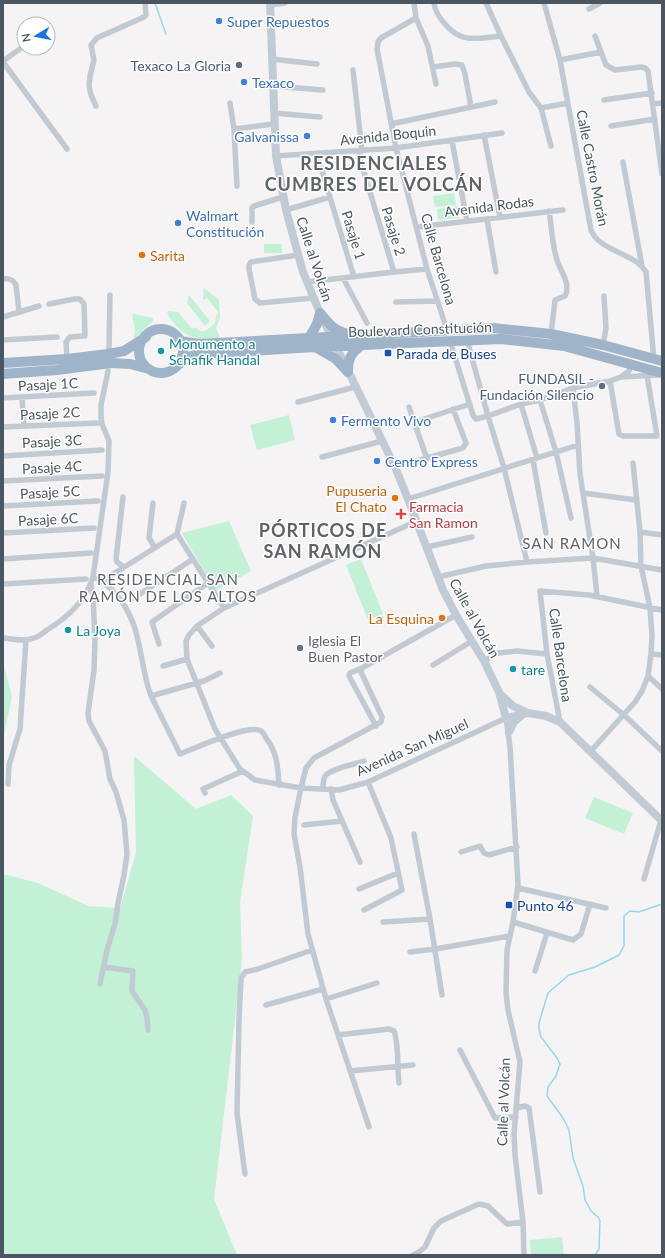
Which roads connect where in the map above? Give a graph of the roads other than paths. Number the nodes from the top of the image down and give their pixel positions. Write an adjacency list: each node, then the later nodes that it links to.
1 (145, 3): 31 (street)
2 (285, 3): 8 (street)
3 (414, 3): 10 (street)
4 (434, 3): 11 (street)
5 (486, 3): 11 (street)
6 (544, 3): 16 (street, Calle Castro Morán)
7 (600, 3): 9 (street)
8 (270, 4): 15 (main road, Calle al Volcán)
9 (589, 9)
10 (416, 18): 19 (street); 38 (street, Calle Barcelona)
11 (501, 36): 33 (street)
12 (595, 36): 14 (street)
13 (16, 52): 17 (street)
14 (602, 52): 16 (street); 24 (street)
15 (271, 59): 18 (street); 22 (main road, Calle al Volcán)
16 (560, 60): 28 (street, Calle Castro Morán)
17 (3, 62): 46 (street)
18 (317, 64)
19 (433, 68): 21 (street); 32 (street)
20 (352, 70): 47 (street, Pasaje 2)
21 (436, 84)
22 (272, 86): 23 (street); 34 (main road, Calle al Volcán)
23 (323, 90)
24 (652, 93): 25 (street); 30 (street)
25 (604, 100)
26 (495, 102): 32 (street)
27 (230, 103): 40 (street)
28 (568, 103): 33 (street); 64 (street, Calle Castro Morán)
29 (662, 103): 30 (street)
30 (653, 104): 36 (street)
31 (96, 106)
32 (471, 107): 38 (street)
33 (542, 108): 44 (street)
34 (273, 113): 35 (street); 37 (main road, Calle al Volcán)
35 (320, 117)
36 (655, 119): 39 (street); 51 (street)
37 (273, 124): 40 (street); 49 (main road, Calle al Volcán)
38 (391, 124): 45 (street, Calle Barcelona)
39 (611, 126)
40 (234, 128): 52 (street)
41 (502, 133): 42 (street, Avenida Boquin)
42 (484, 135): 43 (street, Avenida Boquin); 58 (street)
43 (452, 141): 45 (street, Avenida Boquin); 60 (street)
44 (551, 146)
45 (396, 148): 47 (street, Avenida Boquin); 62 (street, Calle Barcelona)
46 (67, 149)
47 (361, 151): 48 (street, Avenida Boquin); 66 (street, Pasaje 2)
48 (317, 154): 49 (street, Avenida Boquin); 54 (street, Pasaje 1)
49 (276, 156): 53 (main road, Calle al Volcán)
50 (623, 162): 64 (street)
51 (662, 174)
52 (237, 186)
53 (283, 197): 55 (main road, Calle al Volcán); 61 (street)
54 (330, 197): 55 (street); 68 (street, Pasaje 1)
55 (286, 210): 63 (main road, Calle al Volcán)
56 (563, 210): 57 (street, Avenida Rodas)
57 (549, 211): 58 (street, Avenida Rodas); 84 (street)
58 (500, 217): 59 (street, Avenida Rodas)
59 (487, 219): 60 (street, Avenida Rodas); 67 (street)
60 (467, 221): 62 (street, Avenida Rodas)
61 (252, 222)
62 (417, 227): 65 (street, Calle Barcelona)
63 (298, 256): 71 (main road, Calle al Volcán); 74 (street)
64 (642, 266): 97 (street)
65 (427, 269): 66 (street); 75 (street, Calle Barcelona)
66 (394, 272): 68 (street)
67 (496, 272)
68 (354, 277): 69 (street)
69 (343, 278): 71 (street); 82 (street)
70 (3, 279): 79 (street)
71 (307, 282): 74 (main road, Calle al Volcán)
72 (110, 295): 95 (street)
73 (604, 296): 94 (street)
74 (313, 298): 80 (main road, Calle al Volcán)
75 (438, 301): 76 (street); 83 (street, Calle Barcelona)
76 (396, 302)
77 (49, 304): 96 (street)
78 (39, 306): 79 (street)
79 (19, 311): 81 (street)
80 (320, 313): 88 (highway); 92 (main road, Calle al Volcán); 93 (highway)
81 (3, 317)
82 (367, 323)
83 (447, 330): 84 (highway, Boulevard Constitución); 88 (highway, Boulevard Constitución)
84 (550, 334): 94 (highway, Boulevard Constitución)
85 (57, 337): 87 (street)
86 (146, 337): 90 (highway); 96 (highway); 101 (highway)
87 (3, 340)
88 (362, 340): 91 (highway, Boulevard Constitución); 92 (highway, Boulevard Constitución); 103 (highway)
89 (467, 340): 91 (highway, Boulevard Constitución); 99 (highway, Boulevard Constitución); 120 (street)
90 (180, 341): 93 (highway, Boulevard Constitución); 100 (highway)
91 (450, 341): 116 (street)
92 (333, 342): 93 (highway, Boulevard Constitución); 103 (main road, Calle al Volcán)
93 (312, 343): 100 (highway, Boulevard Constitución); 103 (highway)
94 (603, 344): 97 (highway, Boulevard Constitución)
95 (109, 349)
96 (67, 359): 98 (highway)
97 (658, 361)
98 (3, 363)
99 (631, 364): 105 (highway, Boulevard Constitución); 107 (street)
100 (178, 365): 101 (highway)
101 (149, 369): 104 (highway)
102 (108, 371): 165 (street)
103 (348, 372): 109 (main road, Calle al Volcán)
104 (3, 374)
105 (662, 374): 106 (street)
106 (647, 375): 107 (street); 108 (street)
107 (621, 377): 108 (street)
108 (610, 381): 110 (street)
109 (355, 387): 115 (street); 125 (main road, Calle al Volcán)
110 (573, 388): 114 (street); 126 (street)
111 (94, 393): 112 (street, Pasaje 1C)
112 (22, 397): 113 (street, Pasaje 1C); 123 (street)
113 (3, 398)
114 (540, 400): 117 (street); 128 (street)
115 (298, 402)
116 (470, 404): 119 (street); 120 (street)
117 (521, 404): 120 (street); 132 (street)
118 (409, 407): 121 (street)
119 (454, 409): 121 (street); 131 (street)
120 (488, 416): 135 (street)
121 (415, 422): 131 (street)
122 (98, 423): 123 (street, Pasaje 2C)
123 (24, 426): 124 (street, Pasaje 2C)
124 (3, 427)
125 (382, 441): 130 (street); 134 (main road, Calle al Volcán)
126 (578, 445): 128 (street); 138 (street)
127 (102, 450): 129 (street, Pasaje 3C)
128 (556, 452): 132 (street); 146 (street)
129 (3, 456)
130 (322, 457)
131 (427, 459): 134 (street)
132 (535, 459): 135 (street); 149 (street)
133 (633, 463): 141 (street)
134 (395, 467): 140 (main road, Calle al Volcán)
135 (504, 468): 140 (street); 161 (street)
136 (102, 476): 137 (street, Pasaje 4C)
137 (3, 481)
138 (583, 493): 141 (street); 158 (street)
139 (123, 497): 163 (street)
140 (408, 499): 147 (main road, Calle al Volcán)
141 (636, 500): 150 (street)
142 (98, 501): 145 (street, Pasaje 5C)
143 (184, 502): 152 (street)
144 (153, 503): 155 (street)
145 (3, 506)
146 (570, 518)
147 (417, 521): 156 (main road, Calle al Volcán); 173 (street)
148 (94, 528): 151 (street, Pasaje 6C)
149 (546, 532)
150 (640, 532): 153 (street); 162 (street)
151 (3, 533)
152 (177, 534): 155 (street); 160 (street)
153 (662, 535)
154 (472, 537): 156 (street)
155 (155, 548): 163 (street)
156 (427, 548): 166 (main road, Calle al Volcán)
157 (91, 554): 159 (street)
158 (593, 558): 161 (street); 162 (street); 171 (street)
159 (3, 559)
160 (193, 559): 170 (street); 172 (street)
161 (527, 562): 166 (street)
162 (641, 566): 164 (street); 174 (street)
163 (124, 567): 167 (street)
164 (662, 570)
165 (93, 577): 167 (street); 168 (street)
166 (438, 577): 176 (main road, Calle al Volcán)
167 (102, 581): 197 (street)
168 (89, 582): 169 (street); 179 (street); 238 (street)
169 (3, 584)
170 (208, 584): 173 (street); 181 (street)
171 (597, 596): 174 (street); 183 (street, Calle Barcelona)
172 (134, 598)
173 (224, 608): 177 (street)
174 (650, 608): 175 (street); 184 (street)
175 (662, 610)
176 (456, 615): 180 (main road, Calle al Volcán); 190 (street)
177 (197, 626): 182 (street); 186 (street)
178 (3, 638): 179 (street)
179 (26, 640): 210 (street)
180 (472, 641): 187 (main road, Calle al Volcán); 188 (street)
181 (159, 644)
182 (212, 646)
183 (547, 654): 187 (street); 201 (street, Calle Barcelona)
184 (651, 654): 185 (street); 192 (street)
185 (662, 655)
186 (187, 659): 189 (street); 193 (street)
187 (484, 661): 196 (main road, Calle al Volcán)
188 (433, 665)
189 (164, 666)
190 (362, 668): 202 (street); 202 (street)
191 (220, 673): 193 (street)
192 (648, 676): 195 (street); 199 (street)
193 (196, 684): 197 (street); 204 (street)
194 (590, 687): 199 (street)
195 (662, 689)
196 (499, 692): 198 (main road); 200 (main road, Calle al Volcán)
197 (151, 696): 204 (street)
198 (526, 713): 200 (main road); 201 (main road); 203 (main road)
199 (624, 715): 205 (street); 206 (street)
200 (506, 718): 203 (street, Calle al Volcán); 209 (street, Avenida San Miguel)
201 (560, 722): 205 (main road)
202 (376, 726): 212 (street)
203 (509, 732): 220 (street, Calle al Volcán)
204 (221, 738): 208 (street); 211 (street)
205 (590, 752): 217 (main road)
206 (662, 752)
207 (364, 761): 213 (street)
208 (243, 771): 211 (street, Avenida San Miguel); 215 (street)
209 (368, 782): 214 (street, Avenida San Miguel); 223 (street)
210 (8, 784)
211 (279, 784): 212 (street, Avenida San Miguel)
212 (301, 788): 213 (street, Avenida San Miguel); 236 (street)
213 (323, 789): 214 (street, Avenida San Miguel)
214 (331, 790): 216 (street)
215 (205, 793)
216 (342, 820): 218 (street); 222 (street)
217 (661, 820): 224 (street)
218 (304, 825)
219 (414, 834): 230 (street)
220 (516, 847): 221 (street); 225 (street, Calle al Volcán)
221 (461, 852)
222 (360, 862)
223 (398, 873): 226 (street); 229 (street)
224 (644, 879)
225 (518, 888): 227 (street); 232 (street, Calle al Volcán)
226 (359, 889)
227 (590, 904): 228 (street); 233 (street)
228 (606, 908)
229 (364, 910)
230 (430, 919): 231 (street); 235 (street)
231 (383, 922)
232 (514, 922): 233 (street); 234 (street, Calle al Volcán)
233 (547, 933): 239 (street)
234 (510, 936): 235 (street); 253 (street, Calle al Volcán)
235 (435, 949): 237 (street); 243 (street)
236 (312, 950): 242 (street); 256 (street)
237 (410, 952)
238 (104, 967): 241 (street); 246 (street)
239 (535, 971)
240 (377, 983): 244 (street)
241 (100, 984)
242 (323, 989): 244 (street); 245 (street)
243 (442, 995)
244 (326, 999): 247 (street)
245 (266, 1005)
246 (148, 1030)
247 (338, 1035): 250 (street); 251 (street)
248 (460, 1050): 254 (street)
249 (413, 1065): 250 (street)
250 (397, 1066): 251 (street); 252 (street)
251 (350, 1070): 255 (street)
252 (399, 1083)
253 (516, 1108): 254 (street, Calle al Volcán); 257 (street)
254 (516, 1117): 258 (street, Calle al Volcán)
255 (369, 1127)
256 (245, 1174)
257 (540, 1192)
258 (523, 1222): 259 (street); 260 (street, Calle al Volcán)
259 (413, 1255)
260 (524, 1255)

